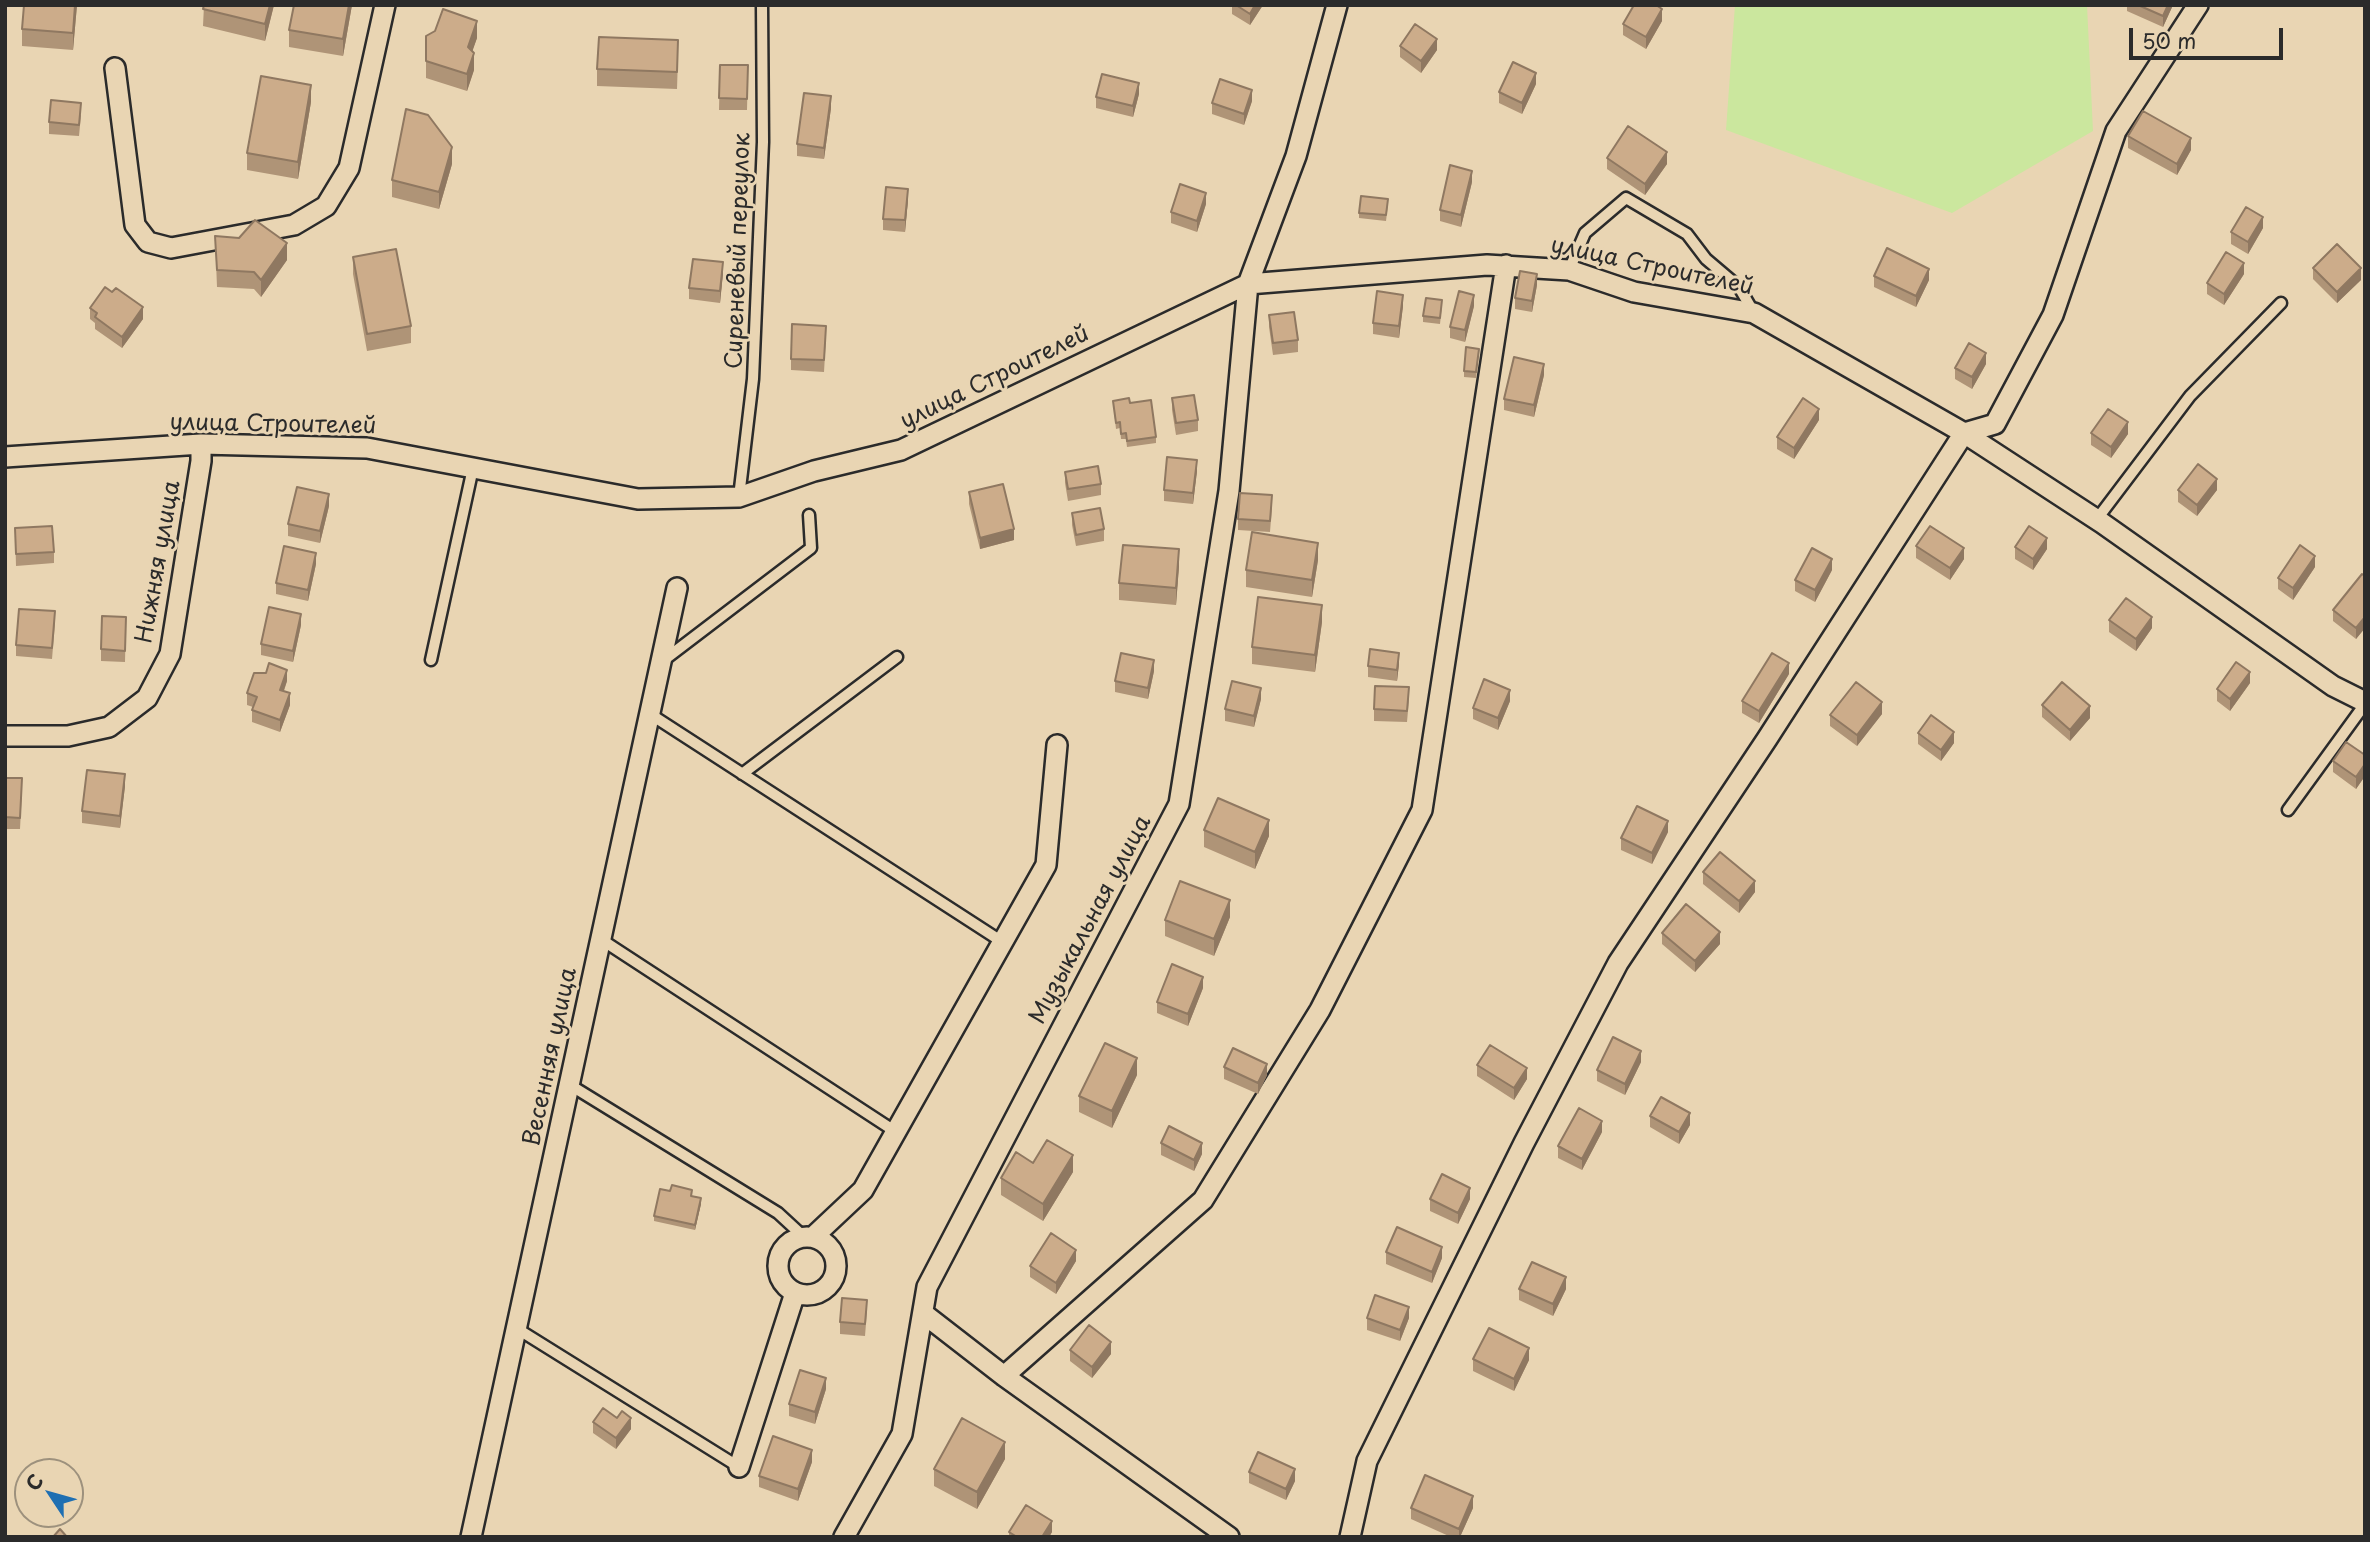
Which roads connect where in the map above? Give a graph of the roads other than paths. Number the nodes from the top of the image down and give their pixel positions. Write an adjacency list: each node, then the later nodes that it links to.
1 (385, 5): 5 (street)
2 (762, 5): 15 (lane, Сиреневый переулок)
3 (1337, 5): 8 (street, Музыкальная улица)
4 (2198, 5): 11 (street)
5 (115, 68)
6 (1506, 265): 7 (street, улица Строителей); 8 (street, улица Строителей); 36 (street)
7 (1569, 270): 10 (street, улица Строителей); 10 (lane)
8 (1248, 284): 15 (street, улица Строителей); 34 (street, Музыкальная улица)
9 (2281, 303): 17 (lane)
10 (1754, 313): 11 (street, улица Строителей)
11 (1964, 433): 17 (street, улица Строителей); 41 (street)
12 (201, 444): 13 (street, улица Строителей); 14 (street, улица Строителей); 24 (street, Нижняя улица)
13 (5, 457)
14 (473, 468): 15 (street, улица Строителей); 20 (lane)
15 (739, 497)
16 (808, 515): 21 (lane)
17 (2097, 519): 22 (street, улица Строителей)
18 (677, 588): 21 (street, Весенняя улица)
19 (897, 657): 26 (lane)
20 (431, 660)
21 (660, 662): 23 (street, Весенняя улица)
22 (2365, 703): 27 (lane)
23 (650, 714): 26 (lane); 28 (street, Весенняя улица)
24 (5, 736)
25 (1058, 746): 29 (street)
26 (742, 774): 29 (lane)
27 (2288, 810)
28 (602, 940): 30 (street, Весенняя улица); 31 (lane)
29 (1004, 943): 31 (street)
30 (570, 1085): 32 (lane); 35 (street, Весенняя улица)
31 (896, 1132): 32 (street)
32 (808, 1237): 33 (street); 33 (street)
33 (795, 1293): 37 (street)
34 (923, 1314): 36 (street); 39 (street, Музыкальная улица)
35 (516, 1328): 37 (lane); 38 (street, Весенняя улица)
36 (1004, 1376): 40 (street)
37 (739, 1467)
38 (471, 1537)
39 (844, 1537)
40 (1229, 1537)
41 (1350, 1537)

